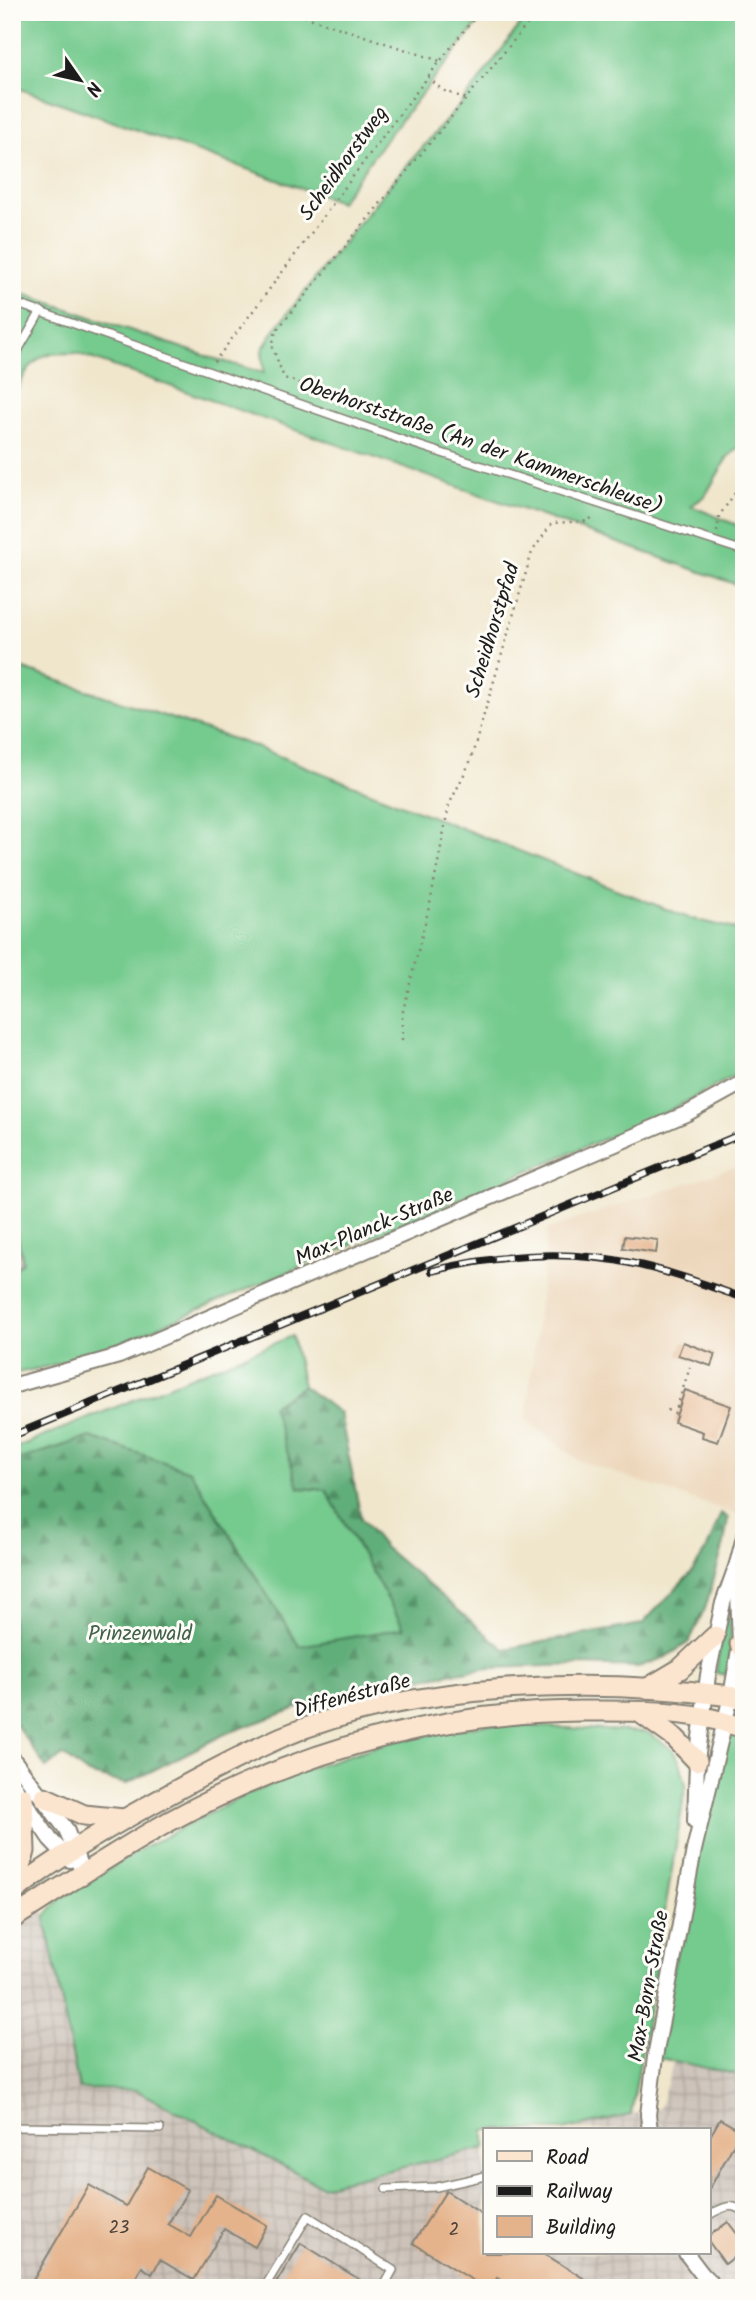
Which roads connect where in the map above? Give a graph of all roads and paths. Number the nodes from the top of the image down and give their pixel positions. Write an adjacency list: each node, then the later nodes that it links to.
1 (291, 12): 4 (path)
2 (479, 12): 4 (path, Scheidhorstweg)
3 (537, 12): 6 (path)
4 (440, 61): 5 (path, Scheidhorstweg)
5 (427, 77): 6 (path); 9 (path, Scheidhorstweg)
6 (467, 99): 11 (path)
7 (12, 302): 8 (lane, Oberhorststraße (An der Kammerschleuse))
8 (41, 312): 9 (lane, Oberhorststraße (An der Kammerschleuse)); 10 (lane)
9 (208, 370): 11 (lane, Oberhorststraße (An der Kammerschleuse))
10 (12, 373)
11 (411, 443): 13 (lane, Oberhorststraße (An der Kammerschleuse))
12 (744, 480): 14 (path)
13 (605, 506): 14 (lane, Oberhorststraße (An der Kammerschleuse)); 16 (path, Scheidhorstpfad)
14 (716, 542): 15 (lane, Oberhorststraße (An der Kammerschleuse))
15 (744, 551)
16 (402, 1040)
17 (744, 1082): 19 (street, Max-Planck-Straße)
18 (690, 1367): 20 (path)
19 (12, 1386)
20 (667, 1410)
21 (744, 1537): 22 (street)
22 (737, 1564): 23 (street, Max-Born-Straße); 24 (street, Max-Born-Straße)
23 (715, 1636): 25 (main road); 26 (street, Max-Born-Straße)
24 (742, 1647): 27 (street, Max-Born-Straße)
25 (648, 1688): 26 (main road, Diffenéstraße); 36 (main road, Diffenéstraße)
26 (706, 1693): 27 (main road, Diffenéstraße); 29 (street, Max-Born-Straße)
27 (737, 1698): 30 (street, Max-Born-Straße)
28 (638, 1711): 29 (main road); 33 (main road); 39 (main road)
29 (704, 1717): 30 (main road); 33 (street, Max-Born-Straße)
30 (723, 1723): 31 (main road); 37 (street, Max-Born-Straße)
31 (744, 1728)
32 (12, 1758): 35 (street)
33 (697, 1761): 37 (street, Max-Born-Straße)
34 (18, 1790): 38 (street); 40 (main road)
35 (44, 1797): 36 (main road); 38 (street)
36 (124, 1819): 38 (main road, Diffenéstraße)
37 (694, 1850): 43 (street, Max-Born-Straße)
38 (70, 1853): 39 (street); 40 (main road, Diffenéstraße)
39 (83, 1874): 41 (main road)
40 (14, 1891)
41 (12, 1919)
42 (12, 2124): 44 (lane)
43 (650, 2128)
44 (160, 2129)
45 (483, 2176): 46 (lane)
46 (386, 2189)
47 (744, 2213): 48 (lane)
48 (710, 2214)
49 (688, 2254): 53 (street)
50 (744, 2278): 54 (lane)
51 (264, 2288): 52 (lane)
52 (383, 2288)
53 (716, 2288)
54 (735, 2288)

